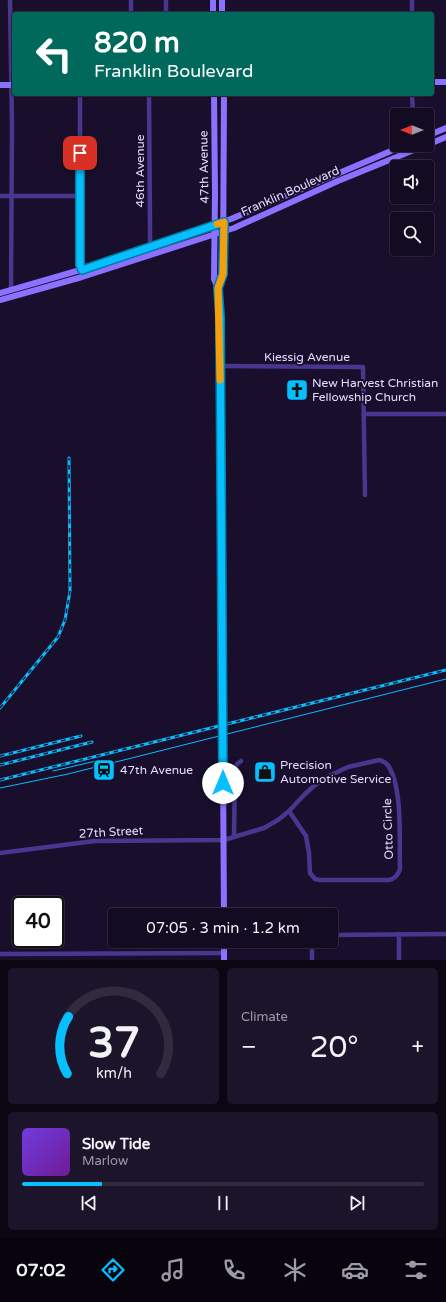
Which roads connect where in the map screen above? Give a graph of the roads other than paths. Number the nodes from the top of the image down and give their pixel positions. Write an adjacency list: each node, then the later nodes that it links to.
1 (10, 0): 15 (street)
2 (131, 0): 7 (street)
3 (166, 0): 8 (street)
4 (213, 0): 9 (main road)
5 (222, 0): 10 (main road)
6 (412, 0): 11 (street)
7 (131, 12)
8 (166, 12)
9 (213, 12)
10 (222, 12)
11 (412, 12)
12 (434, 82): 13 (main road)
13 (446, 82)
14 (0, 85): 15 (main road)
15 (12, 85): 29 (street)
16 (80, 96): 30 (street)
17 (149, 96): 35 (street, 46th Avenue)
18 (214, 96): 32 (main road, 47th Avenue)
19 (224, 96): 31 (main road, 47th Avenue)
20 (412, 96): 21 (street)
21 (413, 108)
22 (446, 128): 23 (main road)
23 (434, 133)
24 (446, 138): 25 (main road, Franklin Boulevard)
25 (434, 142)
26 (390, 151): 31 (main road, Franklin Boulevard)
27 (409, 152): 33 (main road, Franklin Boulevard)
28 (0, 196): 29 (street)
29 (12, 196): 30 (street); 41 (street)
30 (80, 196): 37 (street)
31 (224, 222): 32 (main road, Franklin Boulevard); 33 (main road, 47th Avenue)
32 (215, 225): 34 (main road, 47th Avenue); 35 (main road, Franklin Boulevard)
33 (224, 231): 34 (main road, Franklin Boulevard); 40 (main road, 47th Avenue)
34 (215, 234): 38 (main road, Franklin Boulevard); 40 (main road, 47th Avenue)
35 (152, 247): 36 (main road, Franklin Boulevard)
36 (138, 252): 37 (main road, Franklin Boulevard); 38 (main road)
37 (82, 270): 39 (main road, Franklin Boulevard)
38 (102, 270): 39 (main road); 43 (main road, Franklin Boulevard)
39 (54, 278): 41 (main road, Franklin Boulevard)
40 (218, 288): 44 (main road, 47th Avenue)
41 (11, 290): 42 (main road, Franklin Boulevard)
42 (0, 293)
43 (0, 300)
44 (220, 366): 45 (street, Kiessig Avenue); 51 (main road, 47th Avenue)
45 (364, 414): 46 (street); 47 (street, Kiessig Avenue)
46 (446, 414)
47 (365, 495)
48 (241, 761): 50 (street)
49 (289, 811): 49 (street, Otto Circle); 50 (street, Otto Circle)
50 (234, 837): 51 (street, Otto Circle)
51 (224, 840): 52 (street, 27th Street); 53 (main road, 47th Avenue)
52 (0, 853)
53 (224, 908)
54 (399, 934): 55 (street); 56 (street); 65 (street)
55 (446, 934)
56 (338, 935)
57 (224, 948): 59 (main road)
58 (312, 948): 64 (street)
59 (224, 953): 61 (street); 63 (main road)
60 (0, 954): 61 (street)
61 (96, 954): 62 (street)
62 (96, 960)
63 (224, 960)
64 (312, 960)
65 (399, 960)

